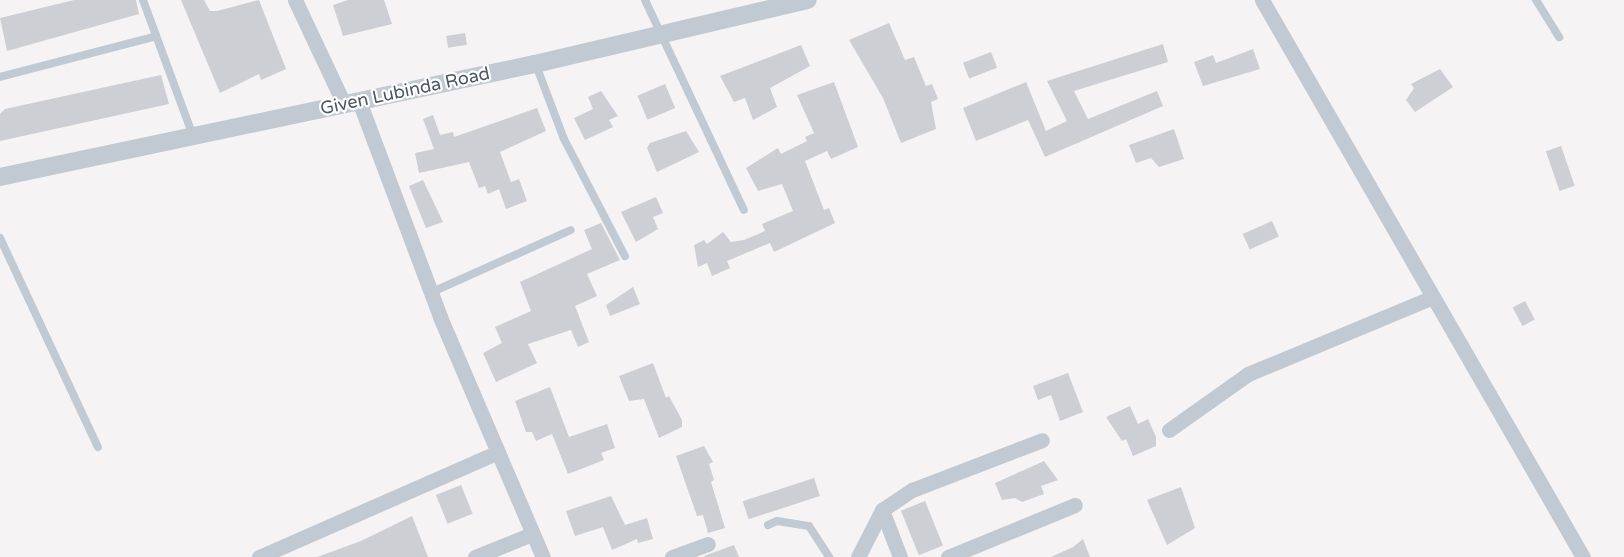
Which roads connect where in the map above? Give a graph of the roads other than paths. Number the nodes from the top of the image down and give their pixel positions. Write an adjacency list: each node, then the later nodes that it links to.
1 (143, 0): 8 (lane)
2 (295, 0): 12 (street)
3 (645, 0): 7 (lane)
4 (808, 0): 7 (street, Given Lubinda Road)
5 (1262, 0): 20 (street)
6 (1536, 0): 9 (lane)
7 (661, 34): 10 (street, Given Lubinda Road); 15 (lane)
8 (154, 37): 11 (lane); 13 (lane)
9 (1559, 37)
10 (535, 64): 12 (street, Given Lubinda Road); 18 (lane)
11 (0, 77)
12 (351, 103): 13 (street, Given Lubinda Road); 19 (street)
13 (193, 136): 14 (street, Given Lubinda Road)
14 (0, 177)
15 (744, 210)
16 (572, 230): 19 (lane)
17 (0, 238): 23 (lane)
18 (625, 256)
19 (430, 293): 24 (street)
20 (1433, 297): 21 (street); 38 (street)
21 (1169, 430)
22 (1042, 440): 26 (street)
23 (98, 447)
24 (496, 453): 28 (street); 30 (street)
25 (1075, 505): 37 (street)
26 (882, 510): 35 (street); 36 (street)
27 (768, 525): 34 (lane)
28 (532, 534): 31 (street); 32 (street)
29 (708, 544): 33 (street)
30 (259, 557)
31 (475, 557)
32 (543, 557)
33 (672, 557)
34 (829, 557)
35 (858, 557)
36 (900, 557)
37 (948, 557)
38 (1584, 557)

